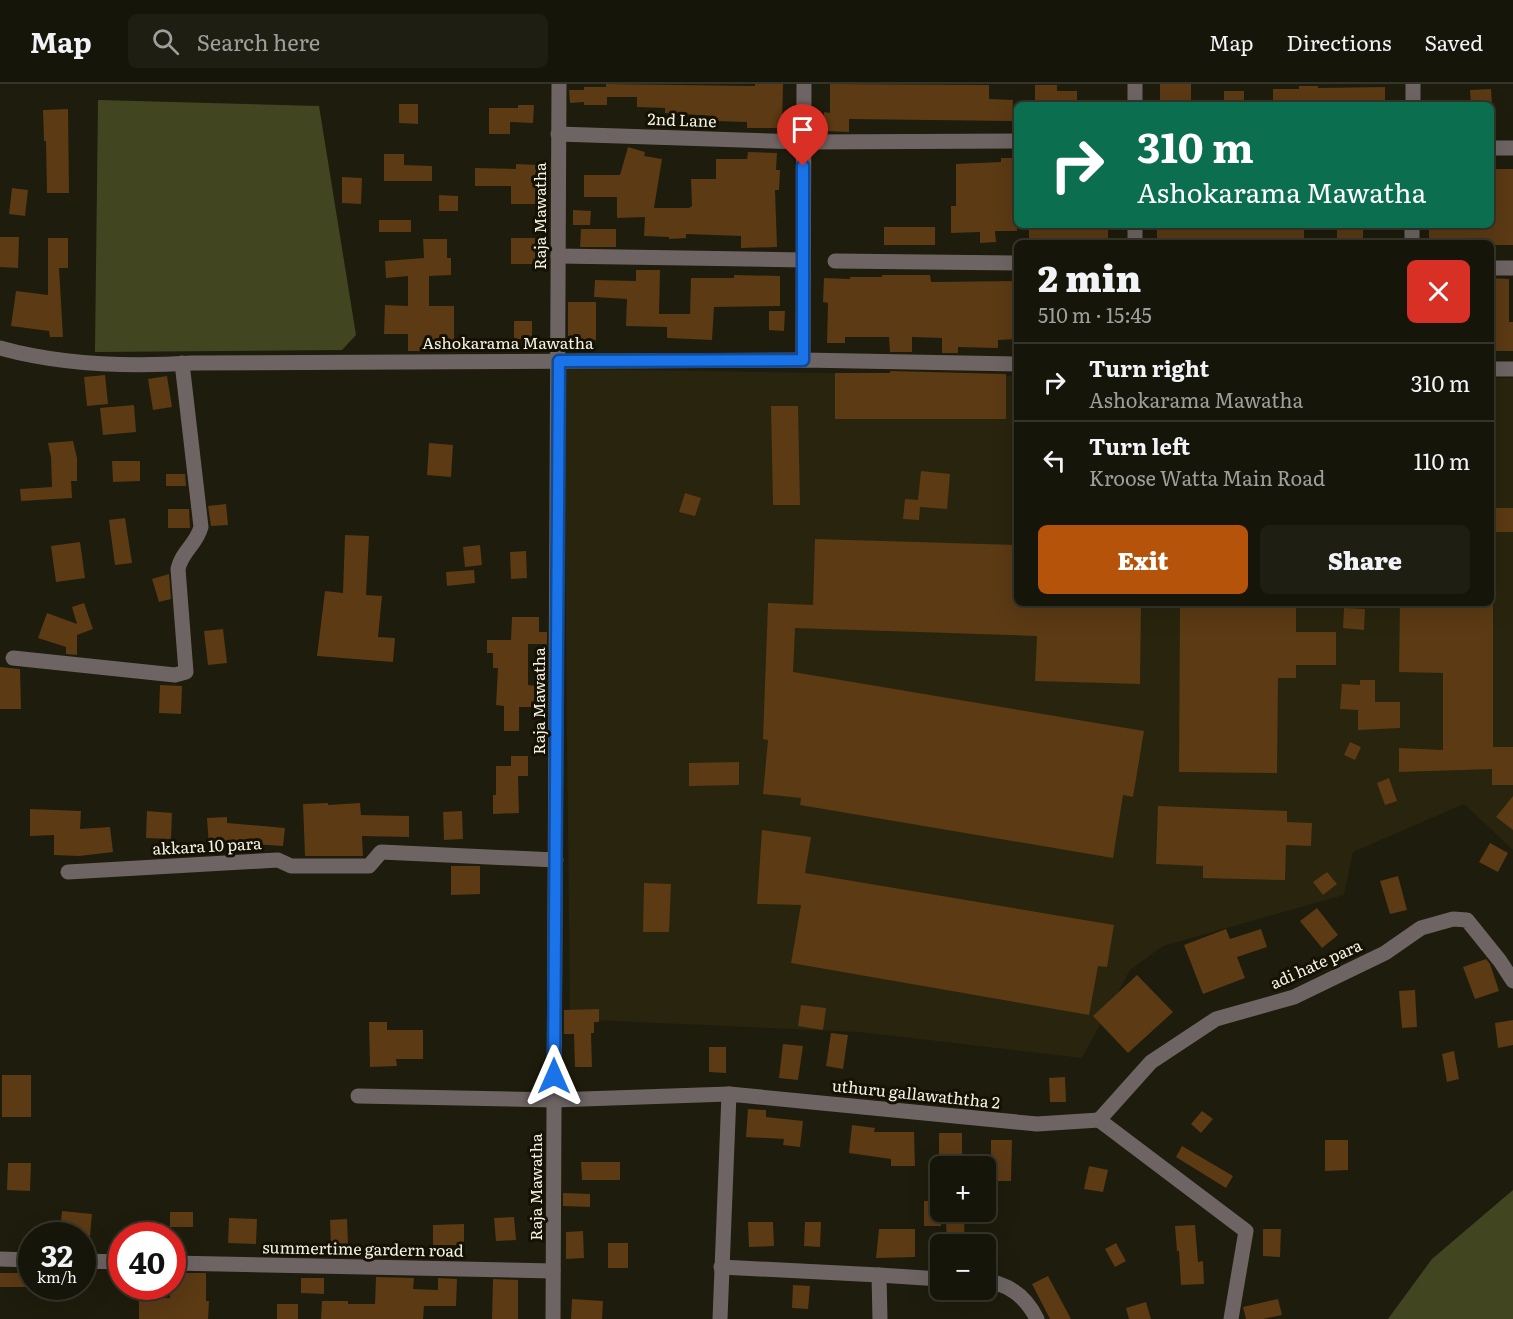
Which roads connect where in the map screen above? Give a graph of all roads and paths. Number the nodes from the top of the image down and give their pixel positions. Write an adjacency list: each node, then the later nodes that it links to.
1 (559, 84): 7 (street, Raja Mawatha)
2 (804, 84): 9 (street)
3 (1135, 84): 5 (street)
4 (1413, 84): 6 (street)
5 (1135, 102)
6 (1413, 102)
7 (558, 134): 9 (street, 2nd Lane); 12 (street, Raja Mawatha)
8 (1014, 141): 9 (street, 2nd Lane)
9 (803, 142): 13 (street)
10 (1494, 148): 11 (street)
11 (1513, 148)
12 (558, 256): 13 (street); 20 (street, Raja Mawatha)
13 (803, 260): 19 (street)
14 (835, 261): 15 (street)
15 (1014, 263)
16 (1494, 268): 17 (street)
17 (1513, 268)
18 (0, 348): 21 (street, Ashokarama Mawatha)
19 (803, 360): 20 (street, Ashokarama Mawatha); 22 (street, Ashokarama Mawatha)
20 (559, 361): 21 (street, Ashokarama Mawatha); 26 (street, Raja Mawatha)
21 (182, 363): 25 (street)
22 (1014, 364)
23 (1494, 369): 24 (street)
24 (1513, 369)
25 (13, 658)
26 (556, 860): 27 (street, akkara 10 para); 31 (street, Raja Mawatha)
27 (68, 872)
28 (1513, 981): 32 (street, adi hate para)
29 (729, 1094): 31 (street, uthuru gallawaththa 2); 32 (street, uthuru gallawaththa 2); 36 (street)
30 (358, 1096): 31 (street, uthuru gallawaththa 2)
31 (554, 1100): 37 (street, Raja Mawatha)
32 (1099, 1120): 45 (street)
33 (0, 1259): 34 (street)
34 (18, 1260)
35 (186, 1263): 37 (street, summertime gardern road)
36 (721, 1267): 38 (street); 42 (street)
37 (553, 1271): 41 (street, Raja Mawatha)
38 (879, 1275): 39 (street); 43 (street)
39 (930, 1278)
40 (996, 1284): 44 (street)
41 (553, 1319)
42 (720, 1319)
43 (880, 1319)
44 (1037, 1319)
45 (1231, 1319)

